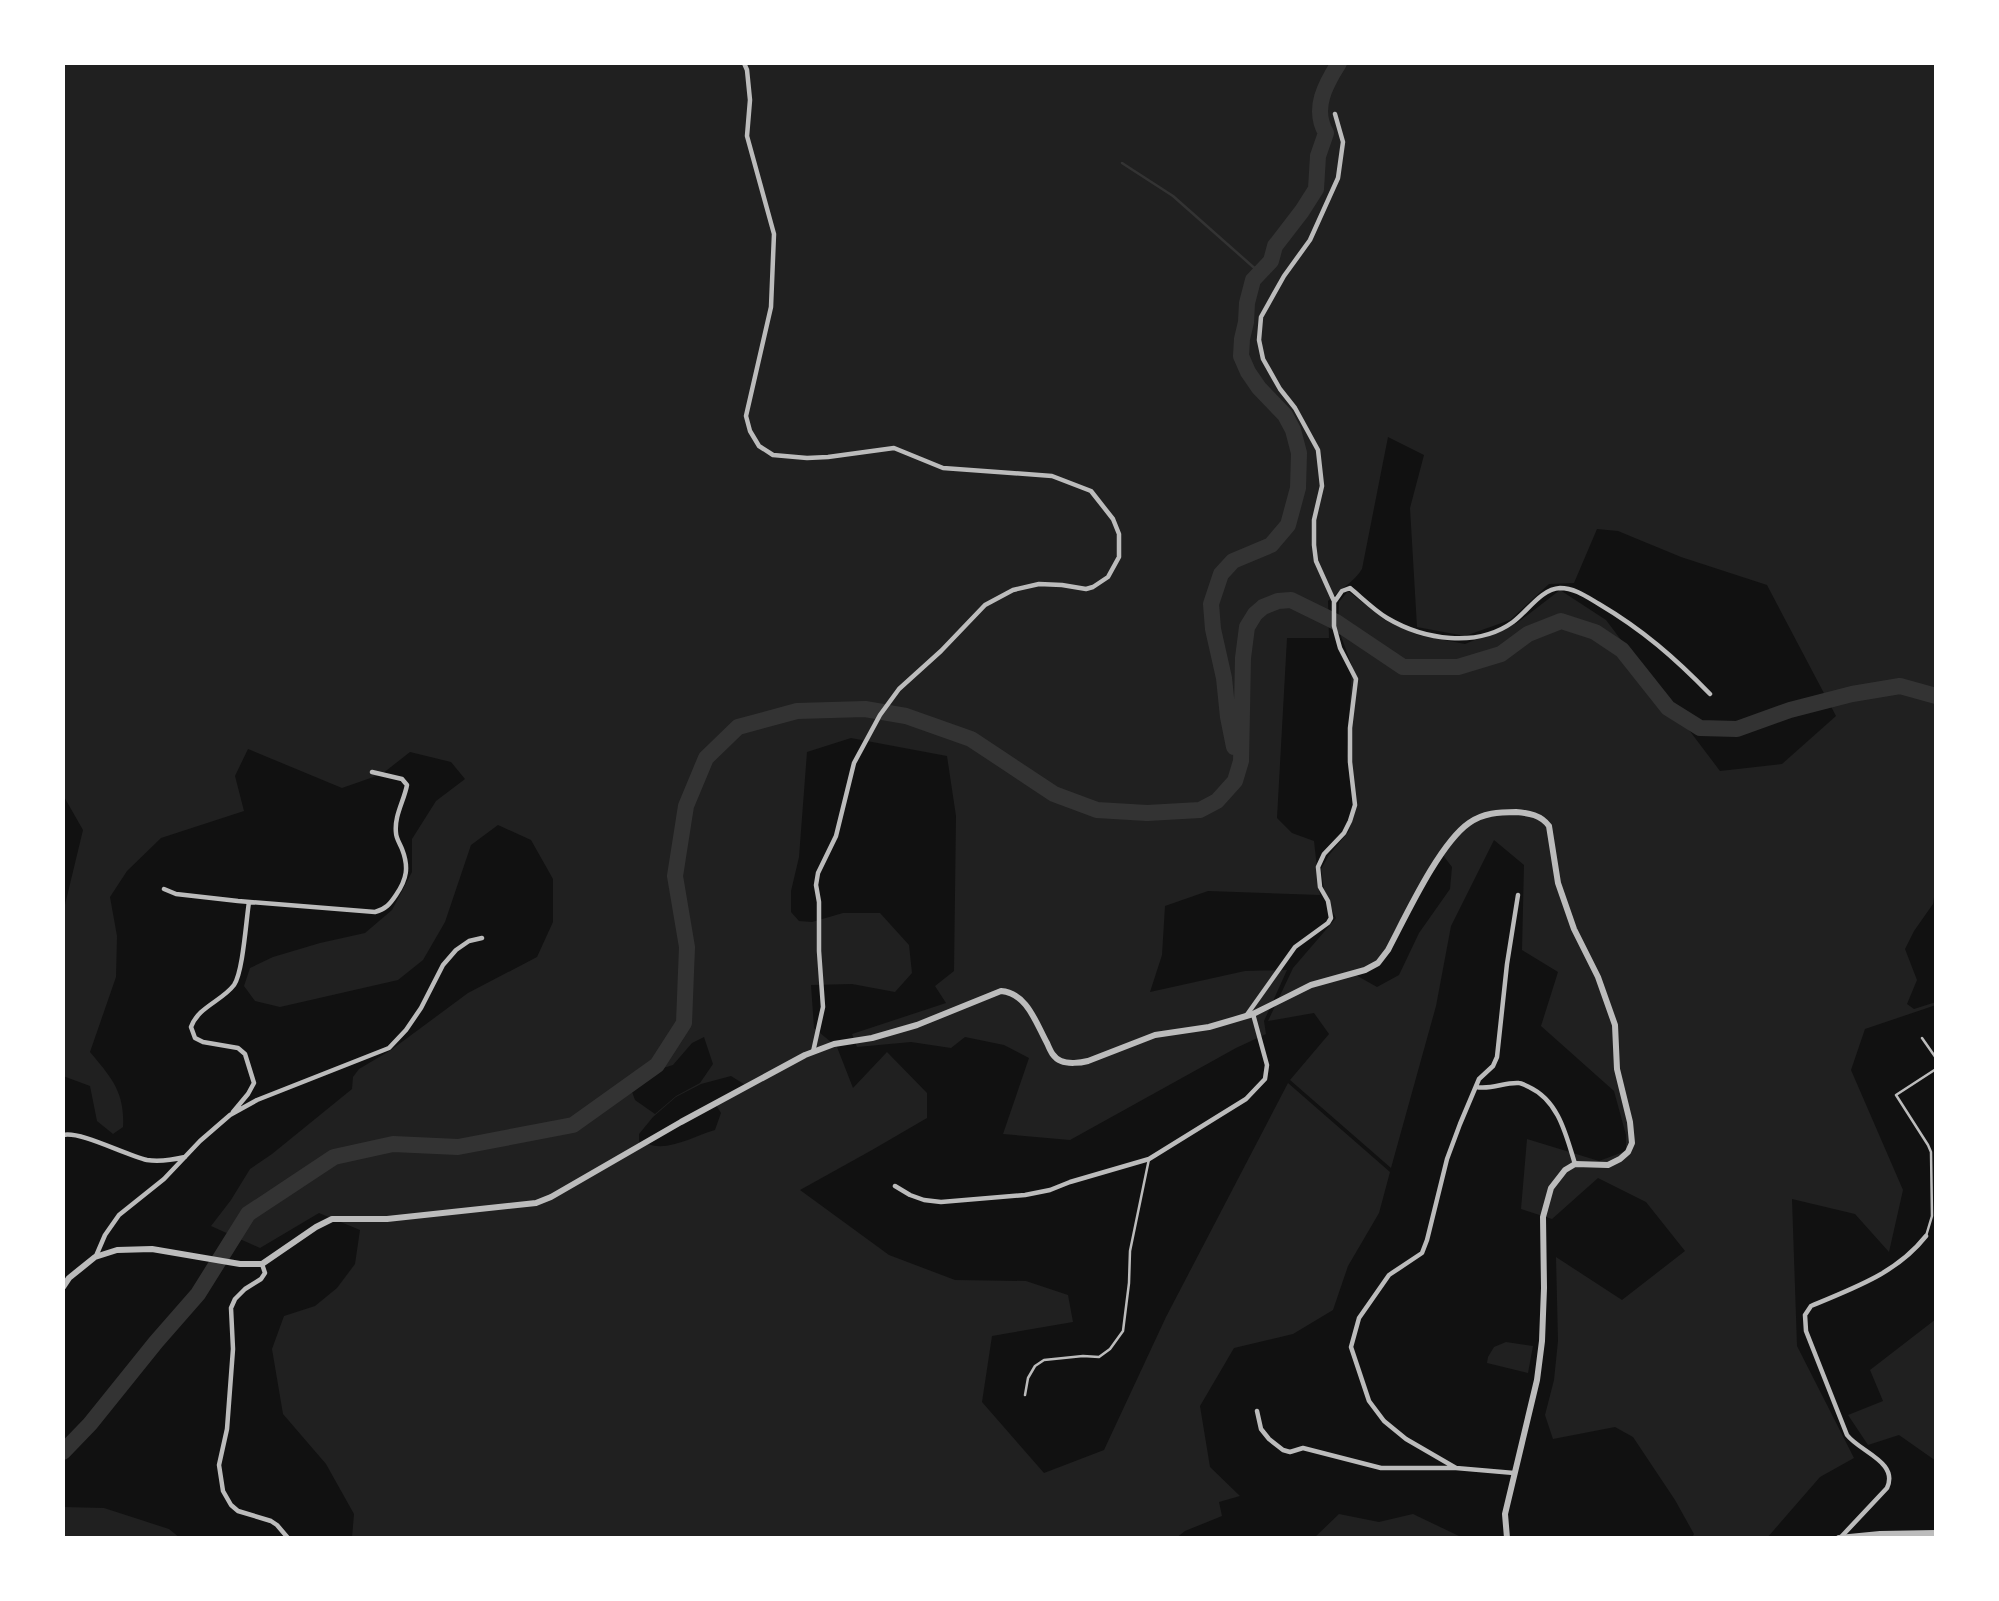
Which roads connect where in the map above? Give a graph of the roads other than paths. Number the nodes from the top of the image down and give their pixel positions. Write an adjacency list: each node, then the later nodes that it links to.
1 (744, 63): 13 (street)
2 (1335, 114): 3 (street)
3 (1334, 601): 4 (street); 11 (street)
4 (1710, 694)
5 (372, 772): 8 (street)
6 (164, 888): 8 (street)
7 (1518, 895): 16 (street)
8 (249, 902): 17 (street)
9 (482, 938): 17 (street)
10 (1253, 1014): 11 (street); 20 (street); 21 (street)
11 (1245, 1016): 13 (street)
12 (1922, 1038): 14 (lane)
13 (813, 1053): 25 (street)
14 (1936, 1058)
15 (1936, 1069): 23 (lane)
16 (1476, 1087): 21 (street); 29 (street)
17 (230, 1115): 19 (street)
18 (63, 1136): 19 (street)
19 (186, 1156): 24 (street)
20 (1149, 1159): 22 (street); 27 (lane)
21 (1575, 1164): 30 (street)
22 (895, 1186)
23 (1926, 1236): 32 (street)
24 (95, 1257): 25 (street); 26 (street)
25 (262, 1264): 33 (street)
26 (63, 1287)
27 (1025, 1395)
28 (1257, 1411): 29 (street)
29 (1457, 1468): 30 (street)
30 (1514, 1474): 34 (street)
31 (1936, 1533): 32 (street)
32 (1840, 1537)
33 (288, 1538)
34 (1507, 1538)

